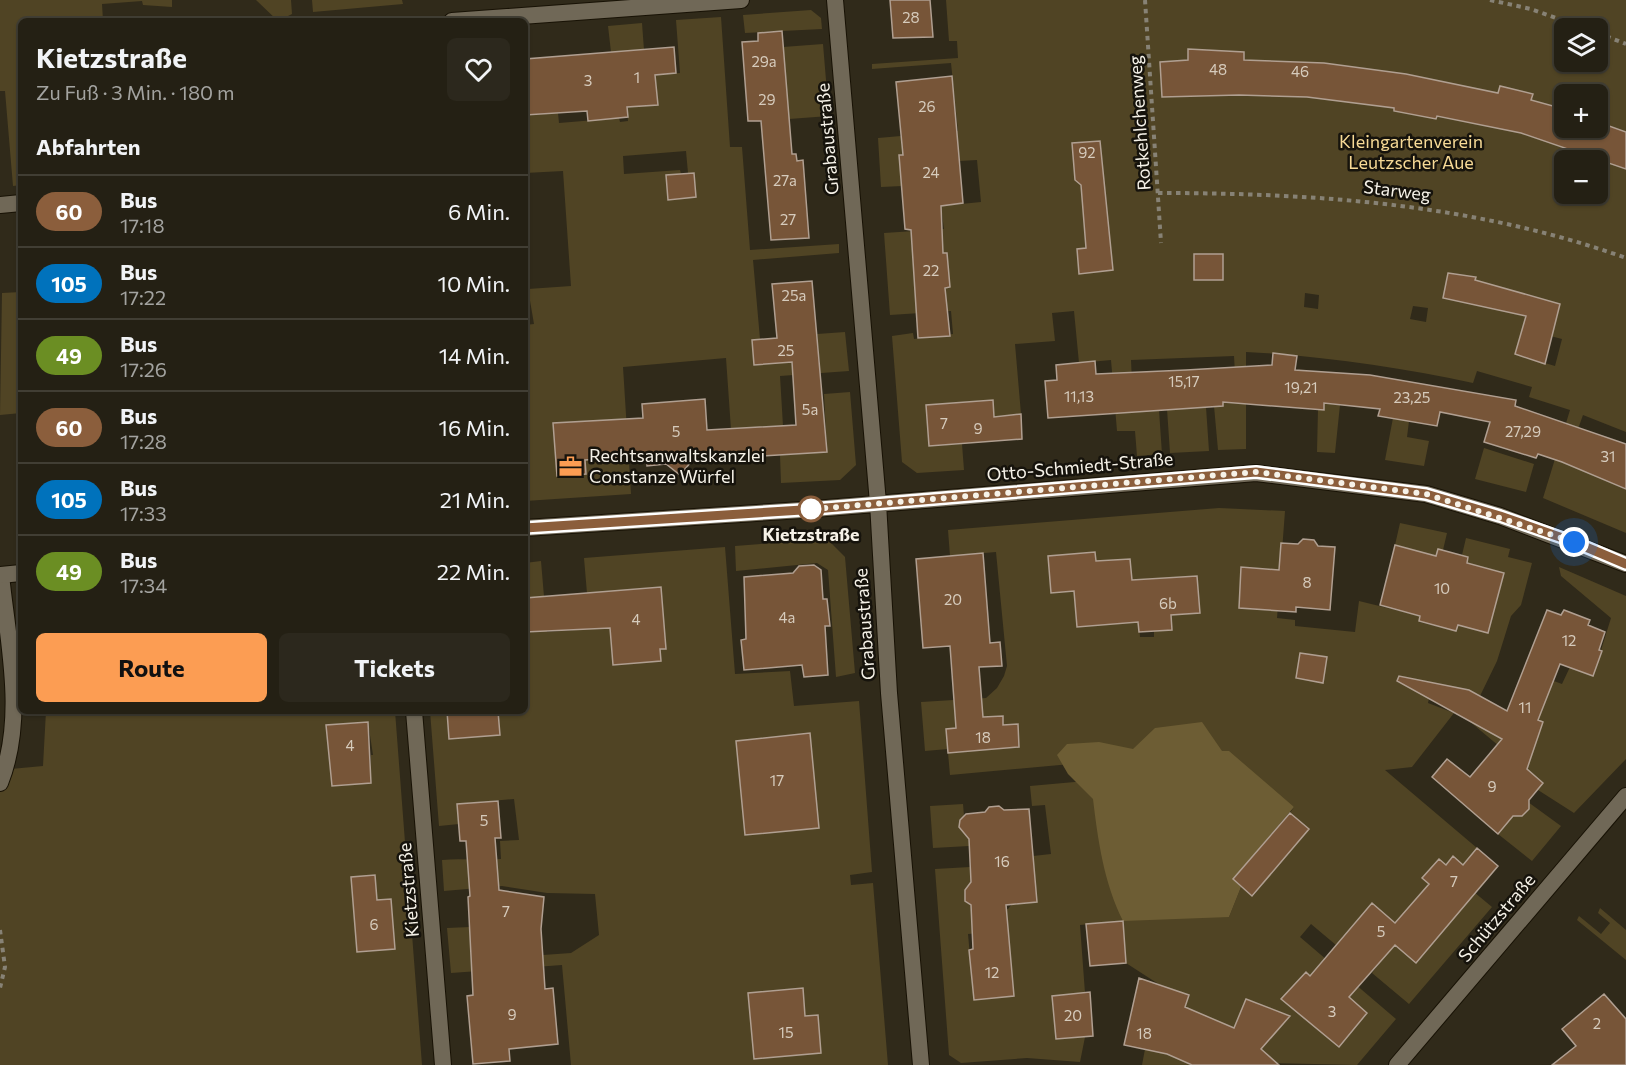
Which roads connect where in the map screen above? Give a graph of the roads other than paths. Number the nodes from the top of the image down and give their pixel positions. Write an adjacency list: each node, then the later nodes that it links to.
1 (741, 0): 3 (street)
2 (835, 0): 7 (street, Grabaustraße)
3 (639, 4): 4 (street)
4 (485, 18)
5 (18, 203): 6 (street)
6 (0, 205)
7 (878, 503): 8 (street, Otto-Schmiedt-Straße); 9 (street, Otto-Schmiedt-Straße); 16 (street, Grabaustraße)
8 (528, 528)
9 (1626, 564)
10 (18, 573): 11 (street)
11 (0, 575): 13 (street)
12 (414, 714): 15 (street, Kietzstraße)
13 (0, 783)
14 (1626, 796): 17 (street, Schützstraße)
15 (443, 1065)
16 (921, 1065)
17 (1397, 1065)

